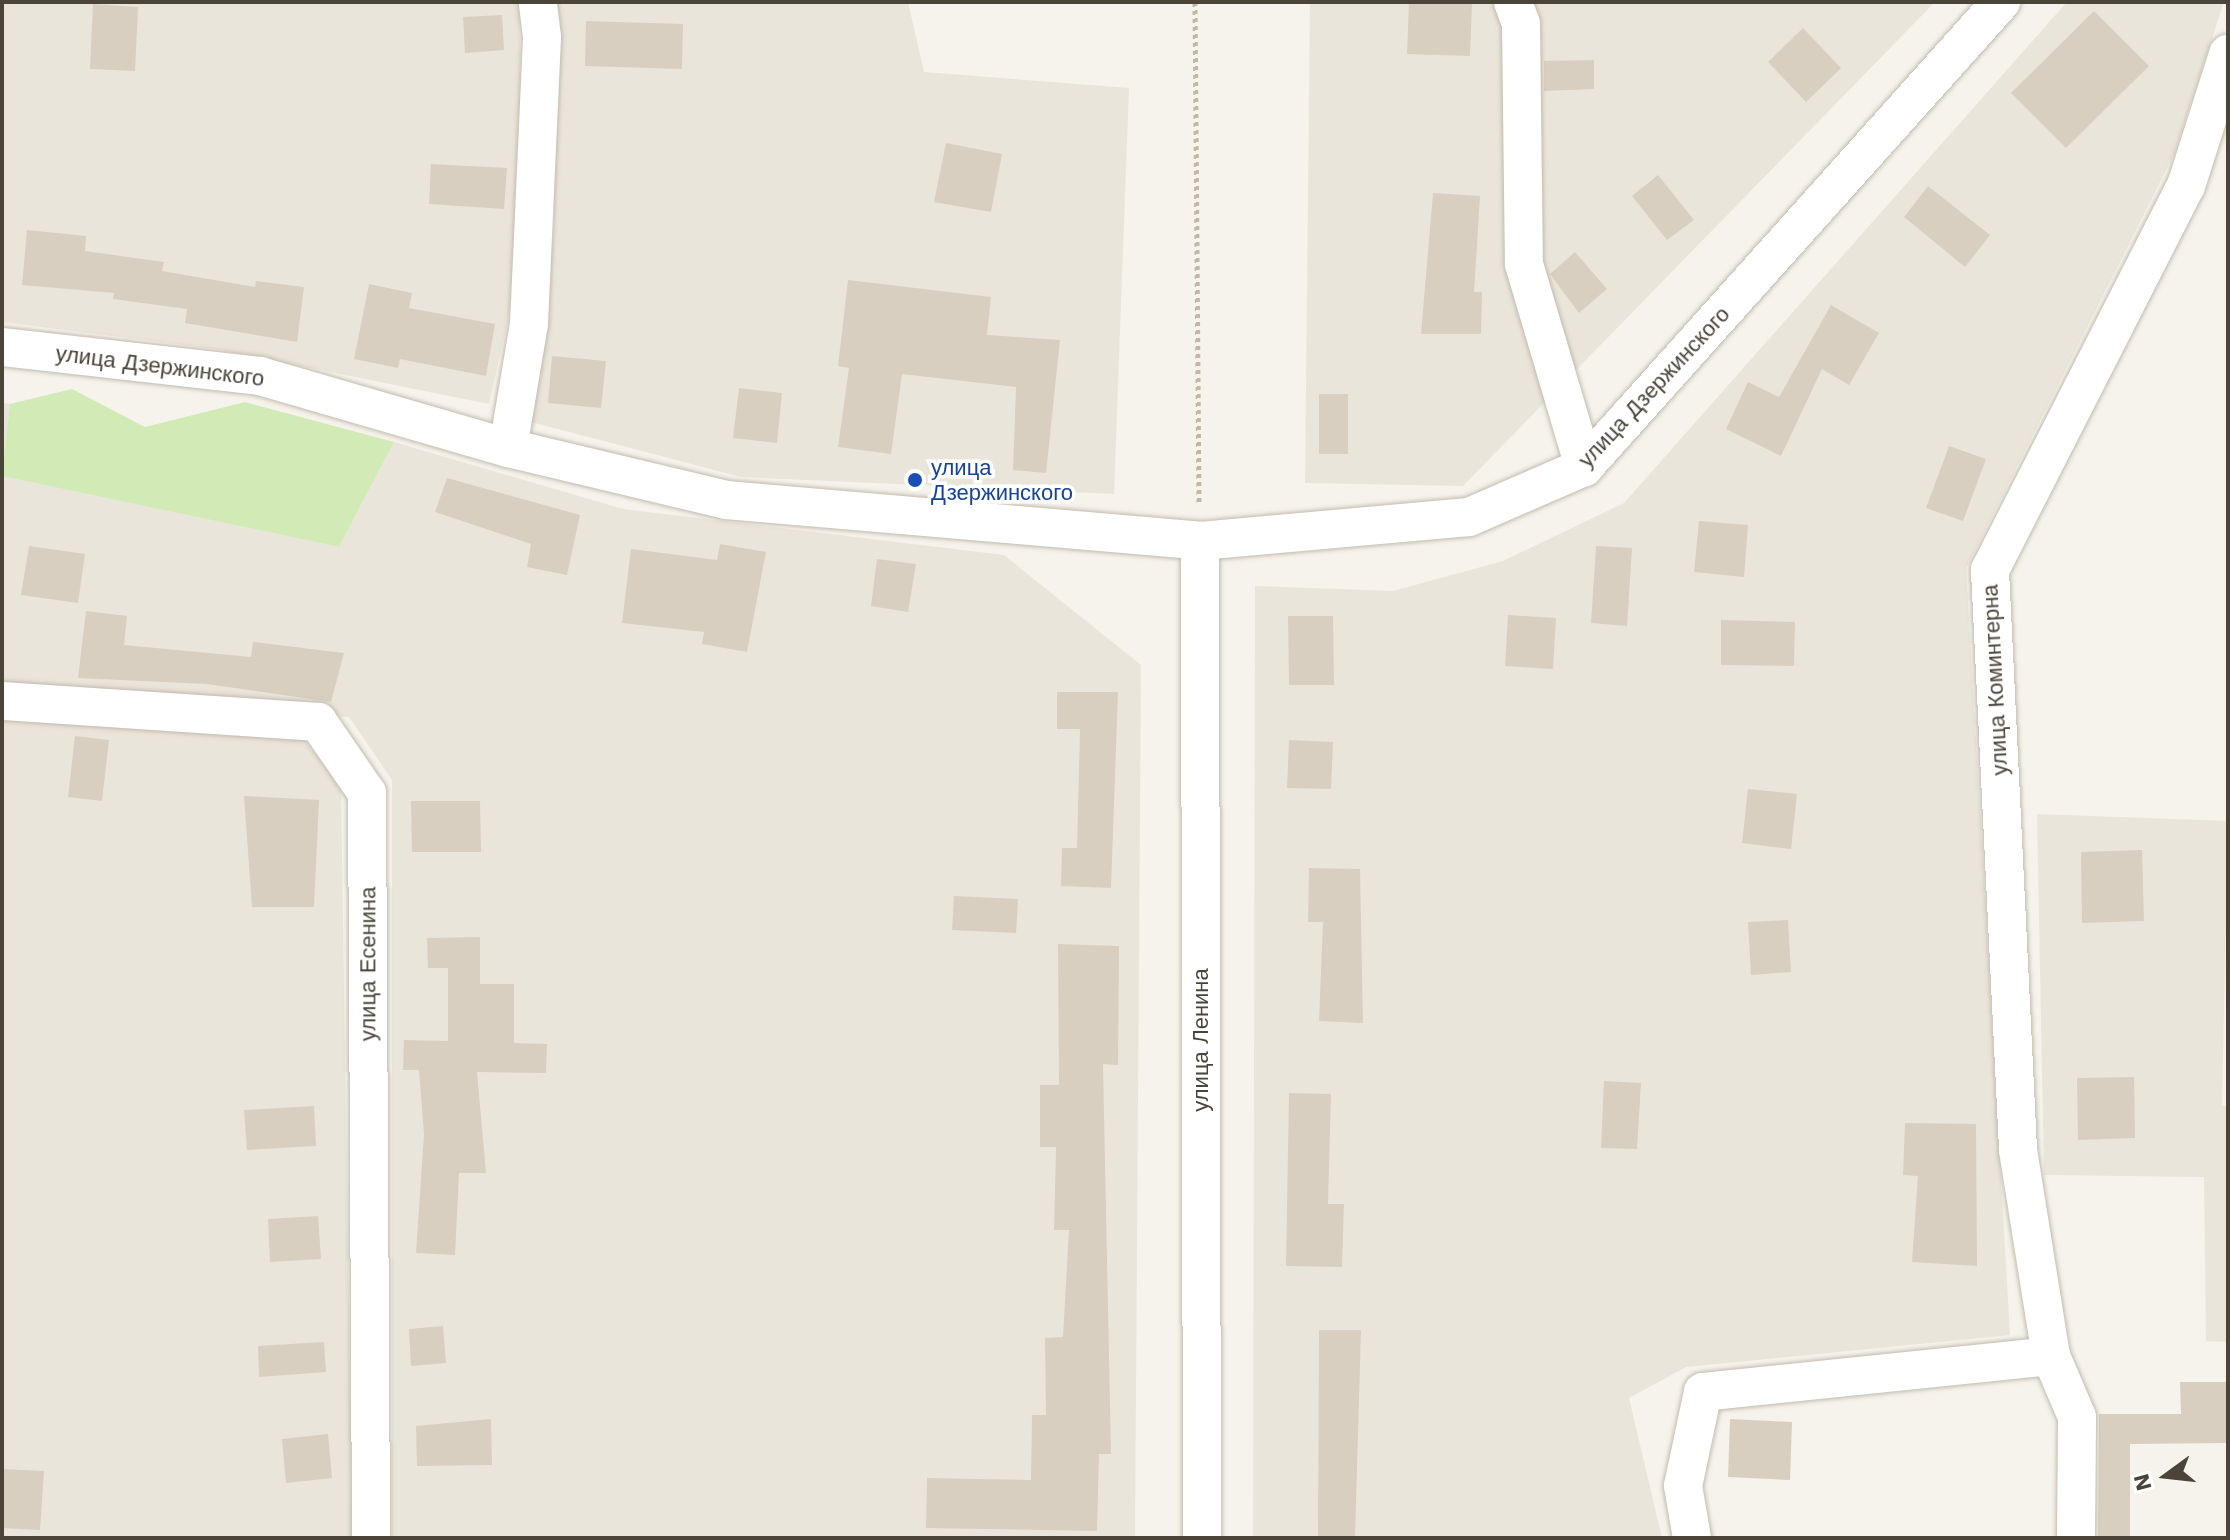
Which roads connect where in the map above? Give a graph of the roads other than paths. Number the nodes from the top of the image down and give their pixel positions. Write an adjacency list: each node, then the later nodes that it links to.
1 (538, 2): 6 (street)
2 (1513, 2): 7 (street)
3 (2001, 2): 7 (street, улица Дзержинского)
4 (2228, 54): 10 (street, улица Коминтерна)
5 (2, 347): 6 (street, улица Дзержинского)
6 (508, 448): 8 (street, улица Дзержинского)
7 (1584, 467): 8 (street, улица Дзержинского)
8 (1200, 541): 12 (street, улица Ленина)
9 (2, 701): 11 (street, улица Есенина)
10 (2051, 1356): 13 (street); 14 (street, улица Коминтерна)
11 (371, 1538)
12 (1202, 1538)
13 (1692, 1538)
14 (2076, 1538)

